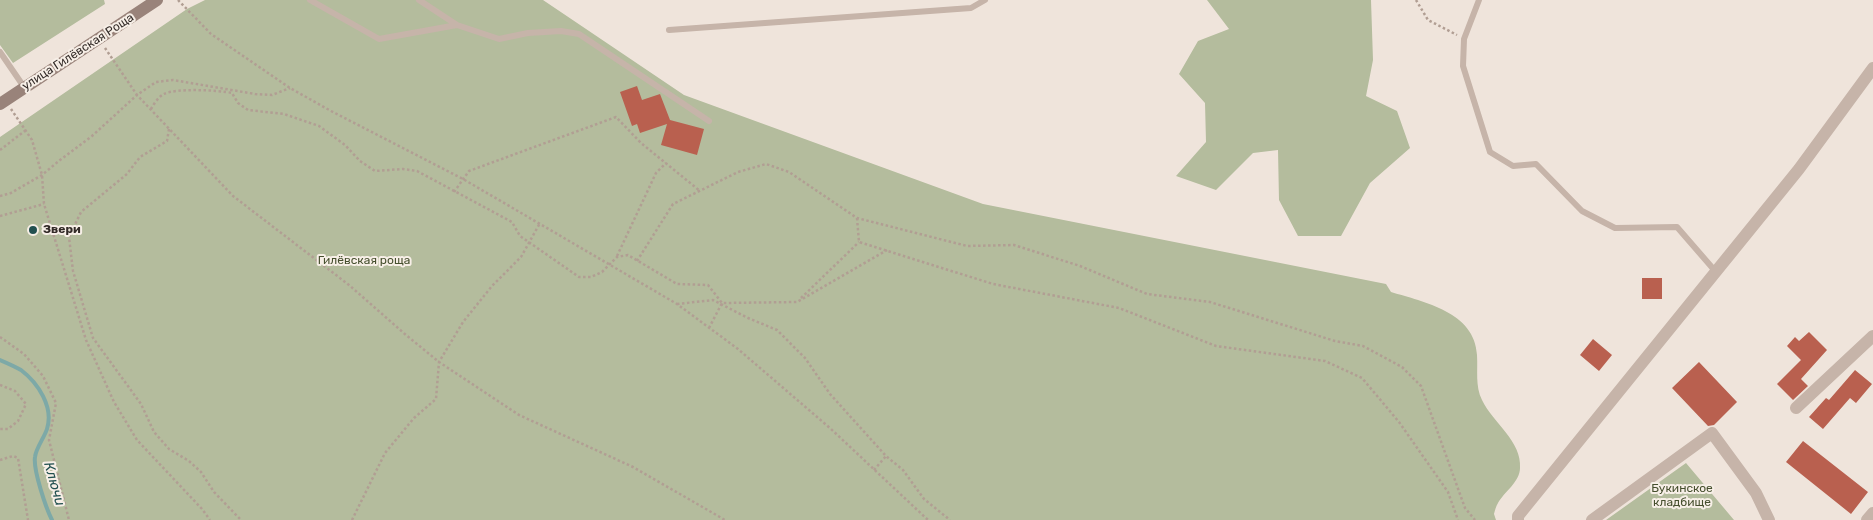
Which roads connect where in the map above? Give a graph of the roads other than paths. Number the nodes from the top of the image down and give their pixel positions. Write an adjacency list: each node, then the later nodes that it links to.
1 (157, 0): 10 (street, улица Гилёвская Роща)
2 (310, 0): 6 (lane)
3 (419, 0): 6 (lane)
4 (985, 0): 7 (lane)
5 (1479, 0): 13 (lane)
6 (457, 25): 12 (lane)
7 (669, 30)
8 (0, 52): 10 (lane)
9 (1873, 68): 13 (street)
10 (24, 87): 11 (street, улица Гилёвская Роща)
11 (2, 102)
12 (709, 121)
13 (1716, 272): 17 (street)
14 (1873, 336): 15 (street)
15 (1796, 408)
16 (1873, 513): 20 (street)
17 (1518, 520)
18 (1592, 520): 19 (street)
19 (1769, 520)
20 (1867, 520)

